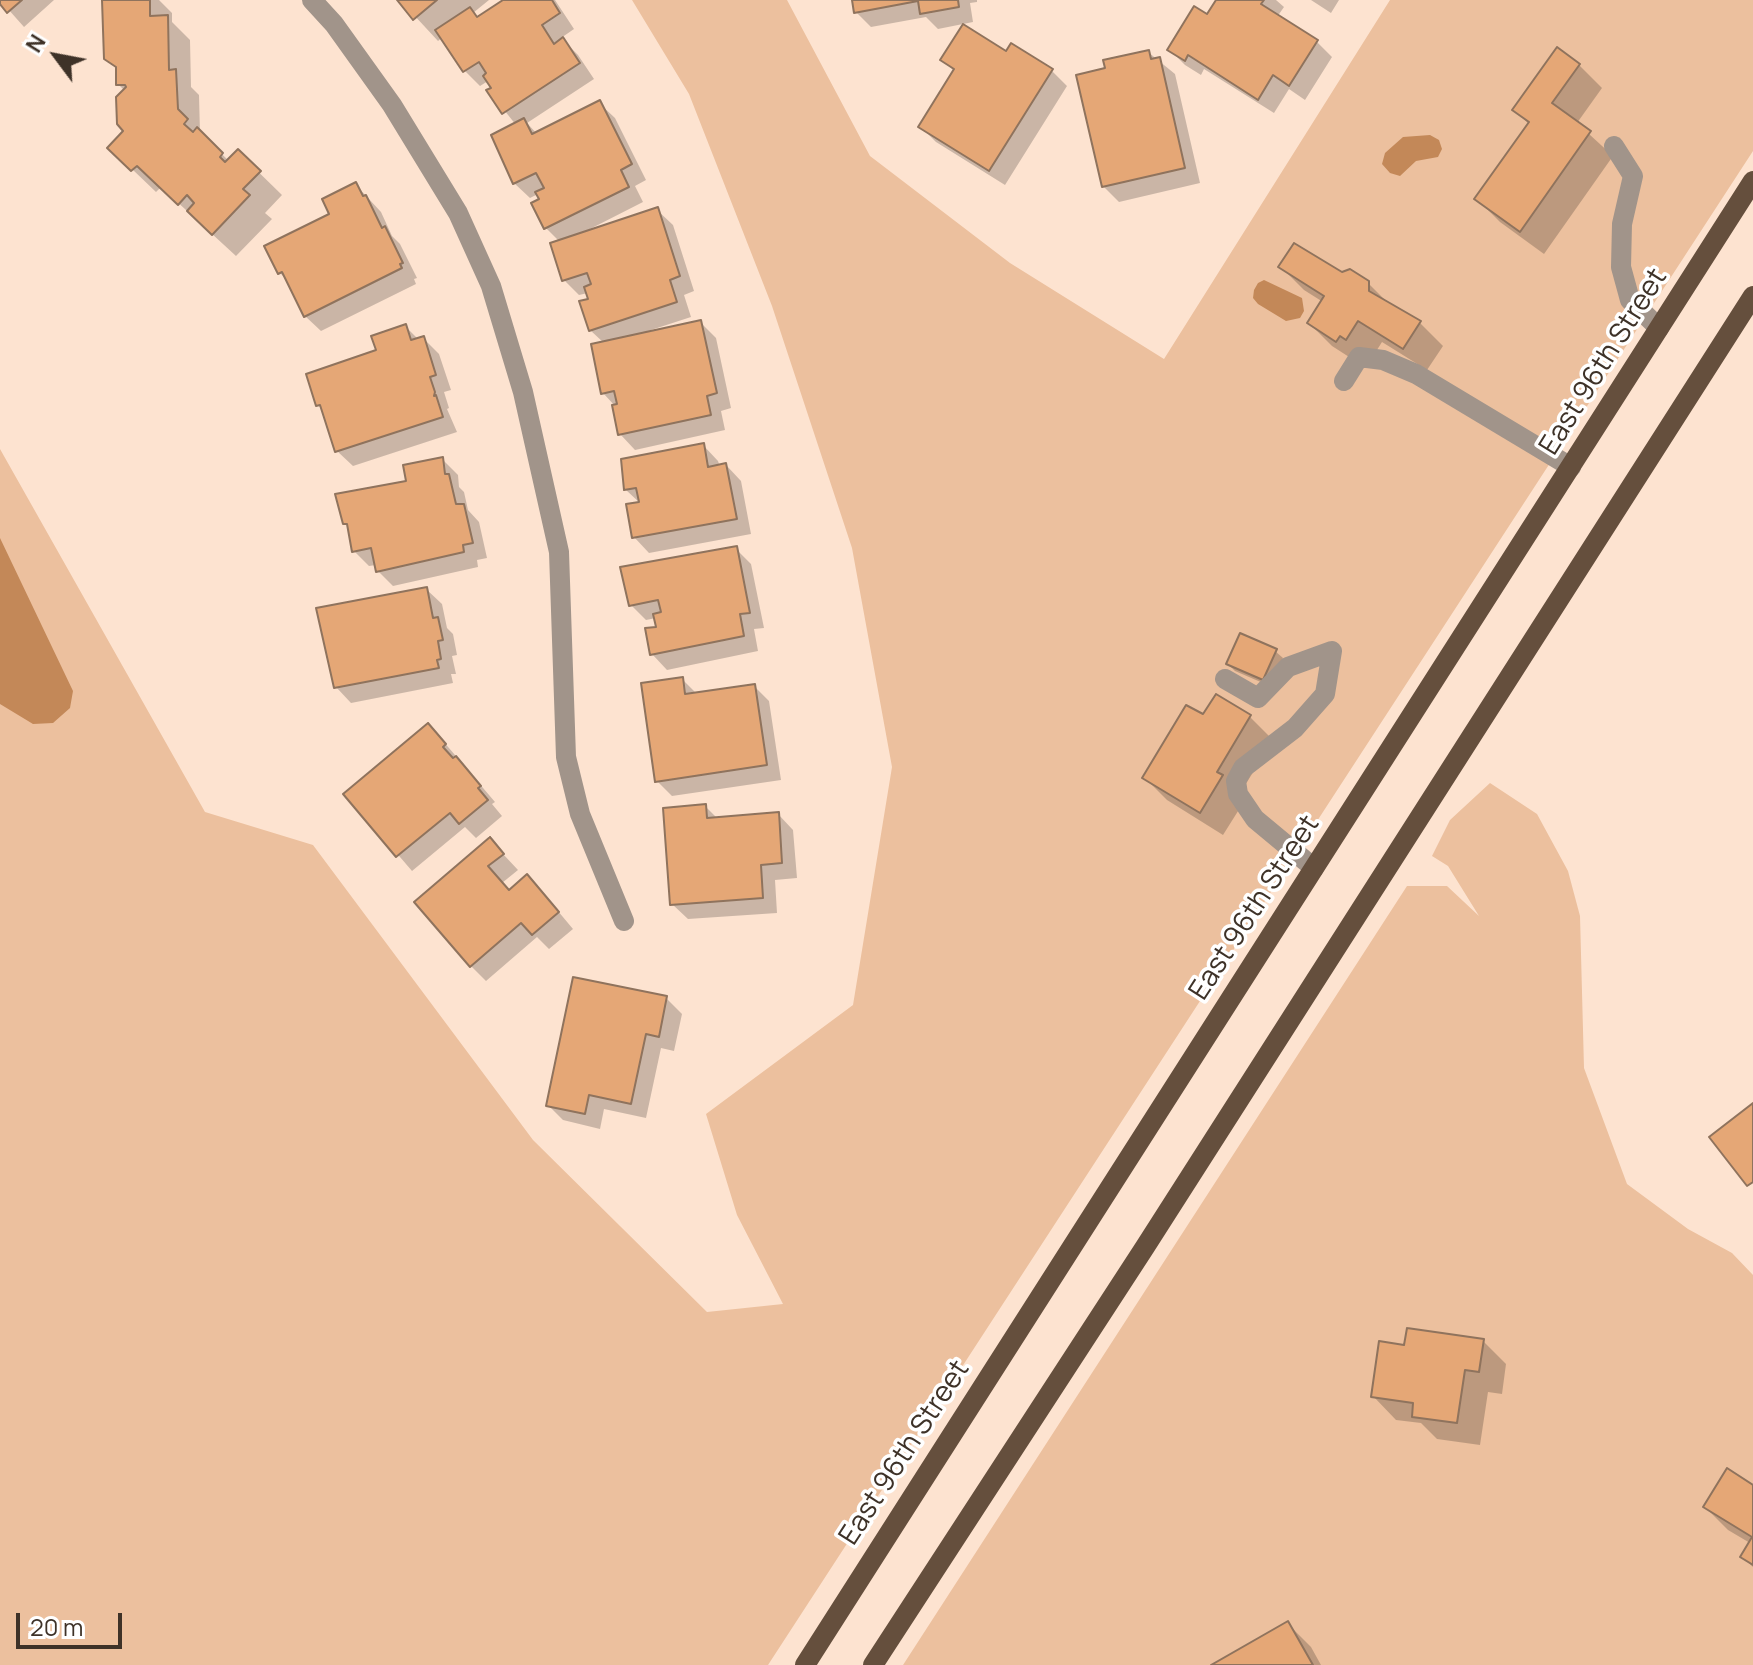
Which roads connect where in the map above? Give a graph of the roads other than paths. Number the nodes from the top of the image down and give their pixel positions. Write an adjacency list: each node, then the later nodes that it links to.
1 (312, 0): 10 (street)
2 (1614, 146): 5 (street)
3 (1753, 181): 5 (main road, East 96th Street)
4 (1753, 296): 12 (main road)
5 (1659, 328): 7 (main road, East 96th Street)
6 (1344, 381): 7 (street)
7 (1571, 467): 9 (main road, East 96th Street)
8 (1225, 679): 9 (street)
9 (1314, 868): 11 (main road, East 96th Street)
10 (624, 921)
11 (805, 1665)
12 (873, 1665)

